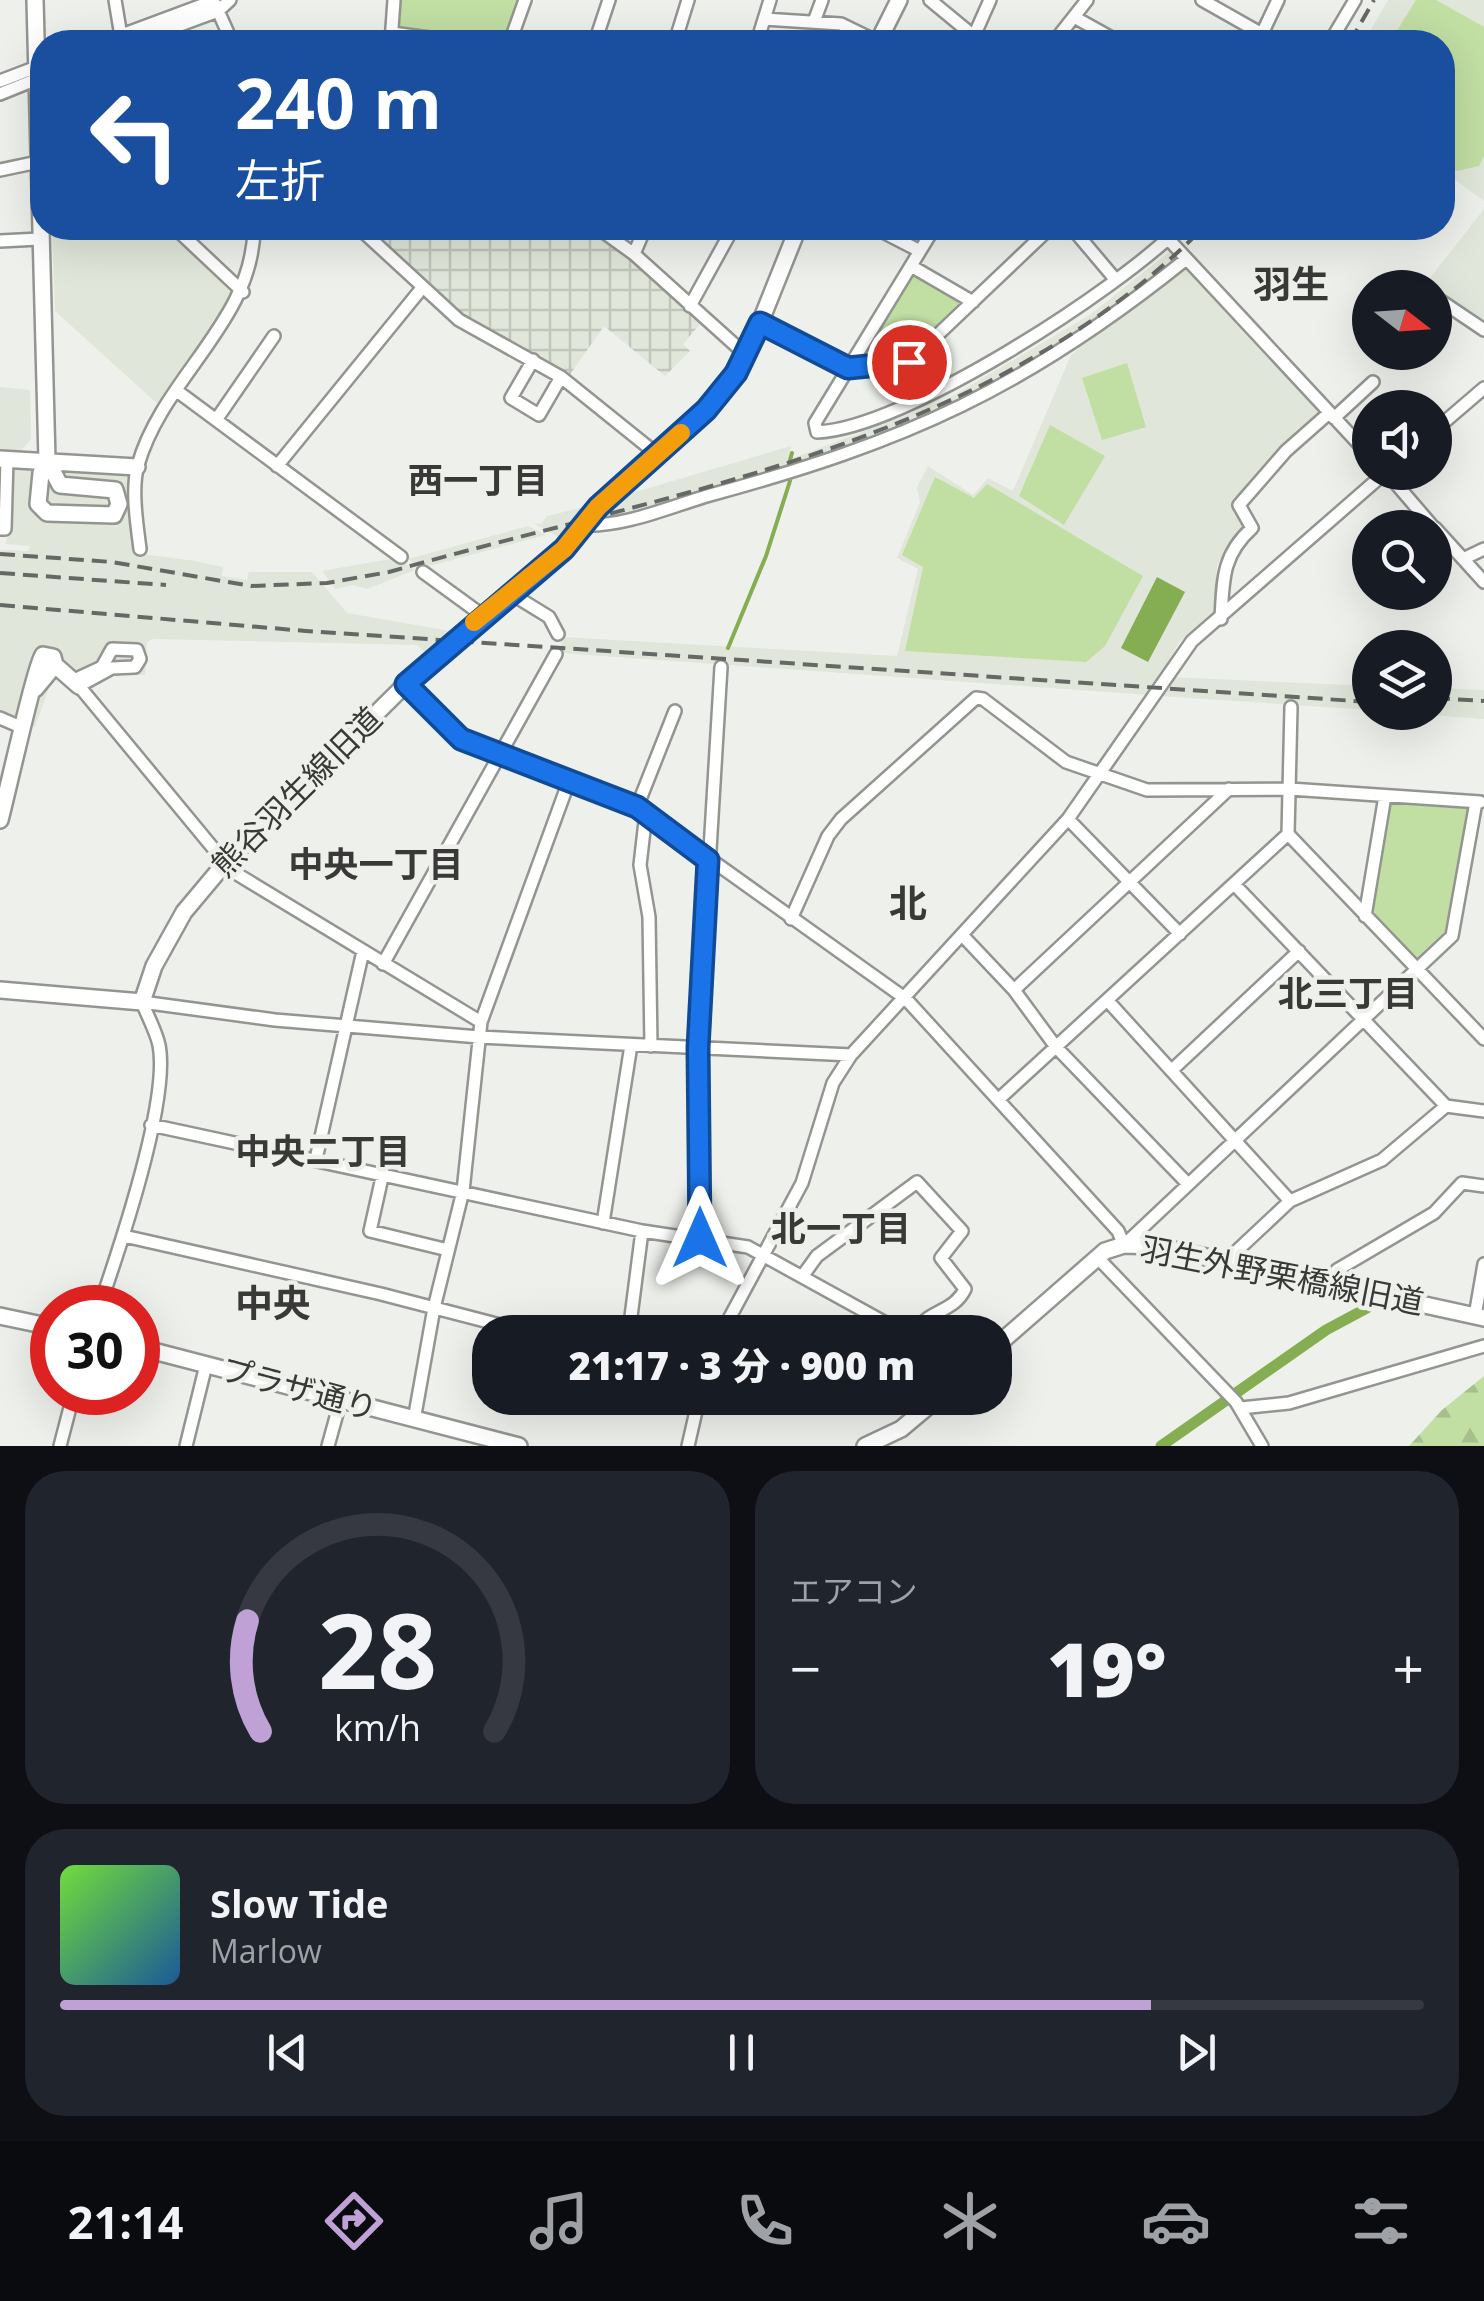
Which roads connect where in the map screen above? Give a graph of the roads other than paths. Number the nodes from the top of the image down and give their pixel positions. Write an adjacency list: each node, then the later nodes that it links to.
1 (35, 0): 21 (street)
2 (116, 0): 22 (street)
3 (230, 0): 17 (street)
4 (394, 0): 26 (street)
5 (524, 0): 27 (street)
6 (609, 0): 28 (street)
7 (688, 0): 29 (street)
8 (770, 0): 19 (street)
9 (822, 0): 20 (street)
10 (899, 0): 32 (street)
11 (930, 0): 33 (street)
12 (990, 0): 34 (street)
13 (1087, 0): 18 (street)
14 (1202, 0): 37 (street)
15 (1278, 0): 38 (street)
16 (1356, 0): 39 (street)
17 (215, 4): 23 (street); 24 (street); 25 (street)
18 (1074, 17): 35 (street); 36 (street)
19 (764, 19): 20 (street); 30 (street)
20 (815, 20): 31 (street)
21 (37, 30)
22 (120, 30)
23 (139, 30)
24 (160, 30)
25 (227, 30)
26 (392, 30)
27 (514, 30)
28 (599, 30)
29 (679, 30)
30 (761, 30)
31 (853, 30)
32 (884, 30)
33 (966, 30)
34 (980, 30)
35 (1064, 30)
36 (1097, 30)
37 (1248, 30)
38 (1264, 30)
39 (1337, 30)
40 (30, 79): 41 (street)
41 (0, 81)
42 (30, 82): 43 (street)
43 (0, 94)
44 (30, 164): 45 (street)
45 (0, 170)
46 (30, 240): 61 (street)
47 (40, 240): 90 (street)
48 (188, 240): 68 (street)
49 (254, 240): 68 (street)
50 (372, 240): 67 (street)
51 (615, 240): 63 (street)
52 (640, 240): 63 (street)
53 (726, 240): 70 (street)
54 (793, 240): 72 (street, 熊谷羽生線旧道)
55 (899, 240): 62 (street)
56 (927, 240): 62 (street)
57 (1038, 240): 69 (street)
58 (1082, 240): 66 (street)
59 (1167, 240): 66 (street)
60 (1169, 240): 64 (street)
61 (0, 241)
62 (920, 251): 65 (street)
63 (634, 254): 70 (street)
64 (1185, 260): 85 (street); 94 (street)
65 (911, 266): 69 (street); 78 (street)
66 (1116, 279): 83 (street)
67 (422, 288): 76 (street); 92 (street)
68 (243, 292): 82 (street)
69 (973, 302): 77 (street)
70 (690, 306): 75 (street)
71 (1452, 309): 73 (street)
72 (760, 323): 75 (street, 熊谷羽生線旧道); 78 (street)
73 (1484, 330)
74 (274, 336): 86 (street)
75 (745, 354): 88 (street, 熊谷羽生線旧道)
76 (534, 360): 79 (street); 79 (street)
77 (909, 362): 78 (street); 83 (street)
78 (848, 368): 83 (street)
79 (561, 377): 88 (street)
80 (1373, 382): 85 (street)
81 (1484, 388): 84 (street)
82 (176, 391): 86 (street); 91 (street)
83 (924, 395)
84 (1452, 415)
85 (1331, 416): 87 (street); 105 (street)
86 (216, 420): 92 (street)
87 (1352, 438)
88 (658, 454): 94 (street, 熊谷羽生線旧道)
89 (4, 459): 90 (street); 95 (street)
90 (47, 460): 90 (street); 91 (street)
91 (137, 466): 97 (street)
92 (278, 466): 99 (street)
93 (1419, 510): 105 (street)
94 (584, 525): 103 (street, 熊谷羽生線旧道)
95 (0, 529)
96 (1452, 547): 100 (street)
97 (140, 549)
98 (1484, 550): 100 (street)
99 (401, 557)
100 (1463, 558): 102 (street)
101 (422, 572): 104 (street)
102 (1484, 582)
103 (510, 593): 104 (street, 熊谷羽生線旧道); 106 (street)
104 (482, 615): 110 (street, 熊谷羽生線旧道)
105 (1220, 619): 116 (street)
106 (558, 634)
107 (556, 654): 115 (street)
108 (721, 667): 126 (street)
109 (77, 683): 109 (street); 114 (street); 127 (street)
110 (406, 684): 115 (street); 127 (street, 熊谷羽生線旧道)
111 (1291, 707): 119 (street)
112 (675, 710): 122 (street)
113 (0, 718): 114 (street)
114 (23, 728): 124 (street)
115 (501, 757): 117 (street); 136 (street)
116 (1099, 777): 118 (street); 123 (street); 131 (street)
117 (569, 781): 122 (street); 144 (street)
118 (1229, 789): 119 (street); 128 (street)
119 (1290, 789): 120 (street); 125 (street)
120 (1385, 796): 121 (street); 130 (street)
121 (1480, 802): 137 (street)
122 (642, 810): 126 (street); 149 (street)
123 (1068, 819): 128 (street); 133 (street)
124 (0, 820)
125 (1288, 834): 129 (street); 130 (street)
126 (708, 860): 131 (street); 151 (street)
127 (226, 862): 134 (street); 142 (street, 熊谷羽生線旧道)
128 (1130, 882): 132 (street); 139 (street)
129 (1234, 884): 132 (street); 135 (street)
130 (1365, 916): 137 (street)
131 (791, 919): 140 (street)
132 (1180, 934): 141 (street)
133 (963, 936): 139 (street); 140 (street)
134 (363, 951): 136 (street); 145 (street)
135 (1298, 951): 143 (street); 153 (street)
136 (384, 964): 144 (street)
137 (1418, 969): 143 (street); 147 (street)
138 (0, 990): 142 (street)
139 (1014, 990): 150 (street)
140 (906, 998): 152 (street); 154 (street)
141 (1107, 1000): 150 (street); 153 (street)
142 (142, 1002): 145 (street); 157 (street)
143 (1363, 1019): 155 (street); 158 (street)
144 (480, 1022): 146 (street)
145 (345, 1023): 146 (street); 159 (street)
146 (479, 1037): 148 (street); 163 (street)
147 (1484, 1039)
148 (632, 1045): 149 (street); 165 (street)
149 (651, 1046): 151 (street)
150 (1056, 1046): 154 (street); 161 (street)
151 (698, 1048): 152 (street); 168 (street)
152 (852, 1054): 171 (street)
153 (1172, 1070): 158 (street)
154 (1000, 1099): 169 (street)
155 (1446, 1106): 156 (street); 164 (street)
156 (1484, 1111)
157 (151, 1125): 159 (street); 167 (street)
158 (1234, 1138): 161 (street); 164 (street)
159 (316, 1159): 160 (street)
160 (383, 1173): 163 (street); 170 (street)
161 (1186, 1182): 169 (street)
162 (1484, 1186): 176 (street)
163 (463, 1191): 165 (street); 170 (street)
164 (1290, 1201): 173 (street)
165 (603, 1223): 166 (street)
166 (642, 1232): 168 (street); 179 (street)
167 (124, 1236): 177 (street); 178 (street)
168 (700, 1238): 171 (street)
169 (1124, 1245): 172 (street, 羽生外野栗橋線旧道); 173 (street, 羽生外野栗橋線旧道)
170 (448, 1250): 178 (street)
171 (766, 1254): 175 (street); 180 (street)
172 (1097, 1257): 187 (street, 羽生外野栗橋線旧道); 192 (street)
173 (1226, 1262): 176 (street, 羽生外野栗橋線旧道)
174 (1484, 1264): 184 (street)
175 (804, 1274): 181 (street); 182 (street)
176 (1330, 1284): 184 (street, 羽生外野栗橋線旧道)
177 (107, 1285)
178 (434, 1308): 185 (street); 196 (street)
179 (631, 1315)
180 (732, 1315)
181 (873, 1315)
182 (928, 1315)
183 (0, 1316): 186 (street)
184 (1480, 1317)
185 (472, 1318)
186 (30, 1322)
187 (1012, 1332)
188 (1484, 1346): 192 (street)
189 (160, 1352): 190 (street, プラザ通り)
190 (206, 1364): 191 (street, プラザ通り); 199 (street)
191 (341, 1398): 196 (street, プラザ通り); 200 (street)
192 (1235, 1402): 204 (street)
193 (68, 1415): 198 (street)
194 (695, 1415): 202 (street)
195 (920, 1415): 197 (street)
196 (414, 1420): 201 (street, プラザ通り)
197 (893, 1440): 203 (street)
198 (60, 1446)
199 (186, 1446)
200 (328, 1446)
201 (519, 1446)
202 (688, 1446)
203 (865, 1446)
204 (1262, 1446)

